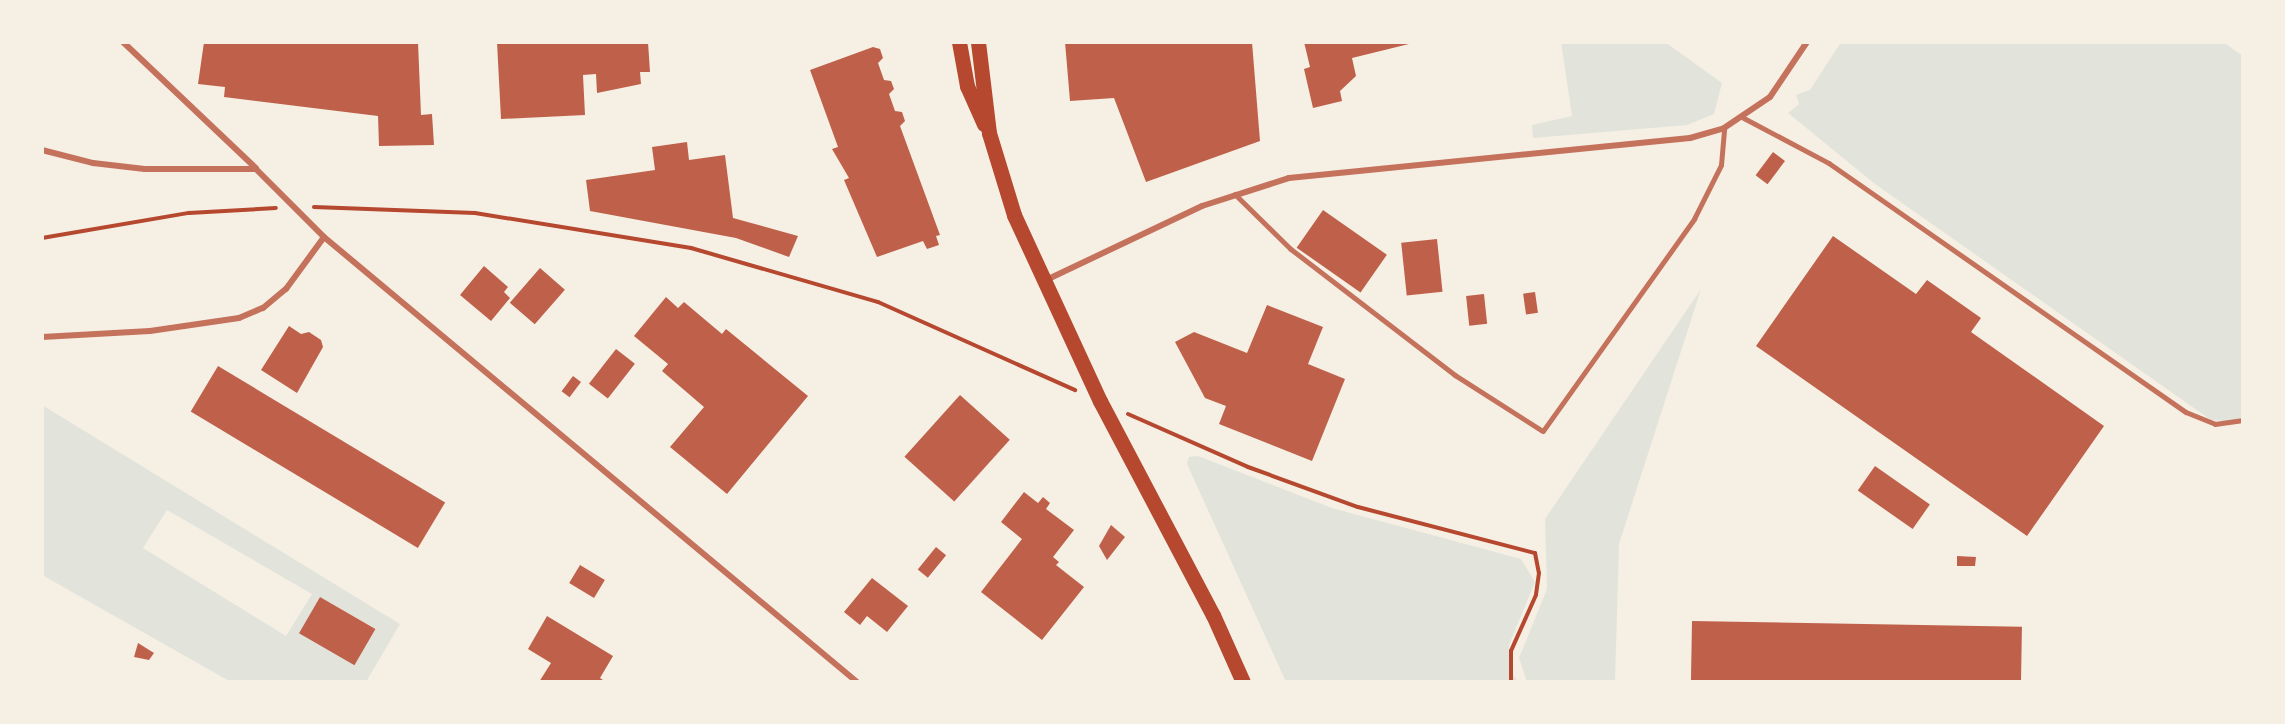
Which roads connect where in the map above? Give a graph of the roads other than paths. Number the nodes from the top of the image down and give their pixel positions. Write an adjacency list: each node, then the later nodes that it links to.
1 (123, 42): 9 (street)
2 (959, 42): 7 (main road)
3 (978, 42): 7 (main road)
4 (1807, 42): 5 (street)
5 (1743, 118): 6 (street); 14 (lane)
6 (1725, 128): 10 (street); 10 (lane)
7 (989, 133): 12 (main road)
8 (42, 150): 9 (street)
9 (256, 169): 11 (street)
10 (1235, 194): 12 (street)
11 (324, 237): 13 (street); 15 (street)
12 (1044, 281): 16 (main road)
13 (42, 337)
14 (2243, 420)
15 (857, 682)
16 (1243, 682)

